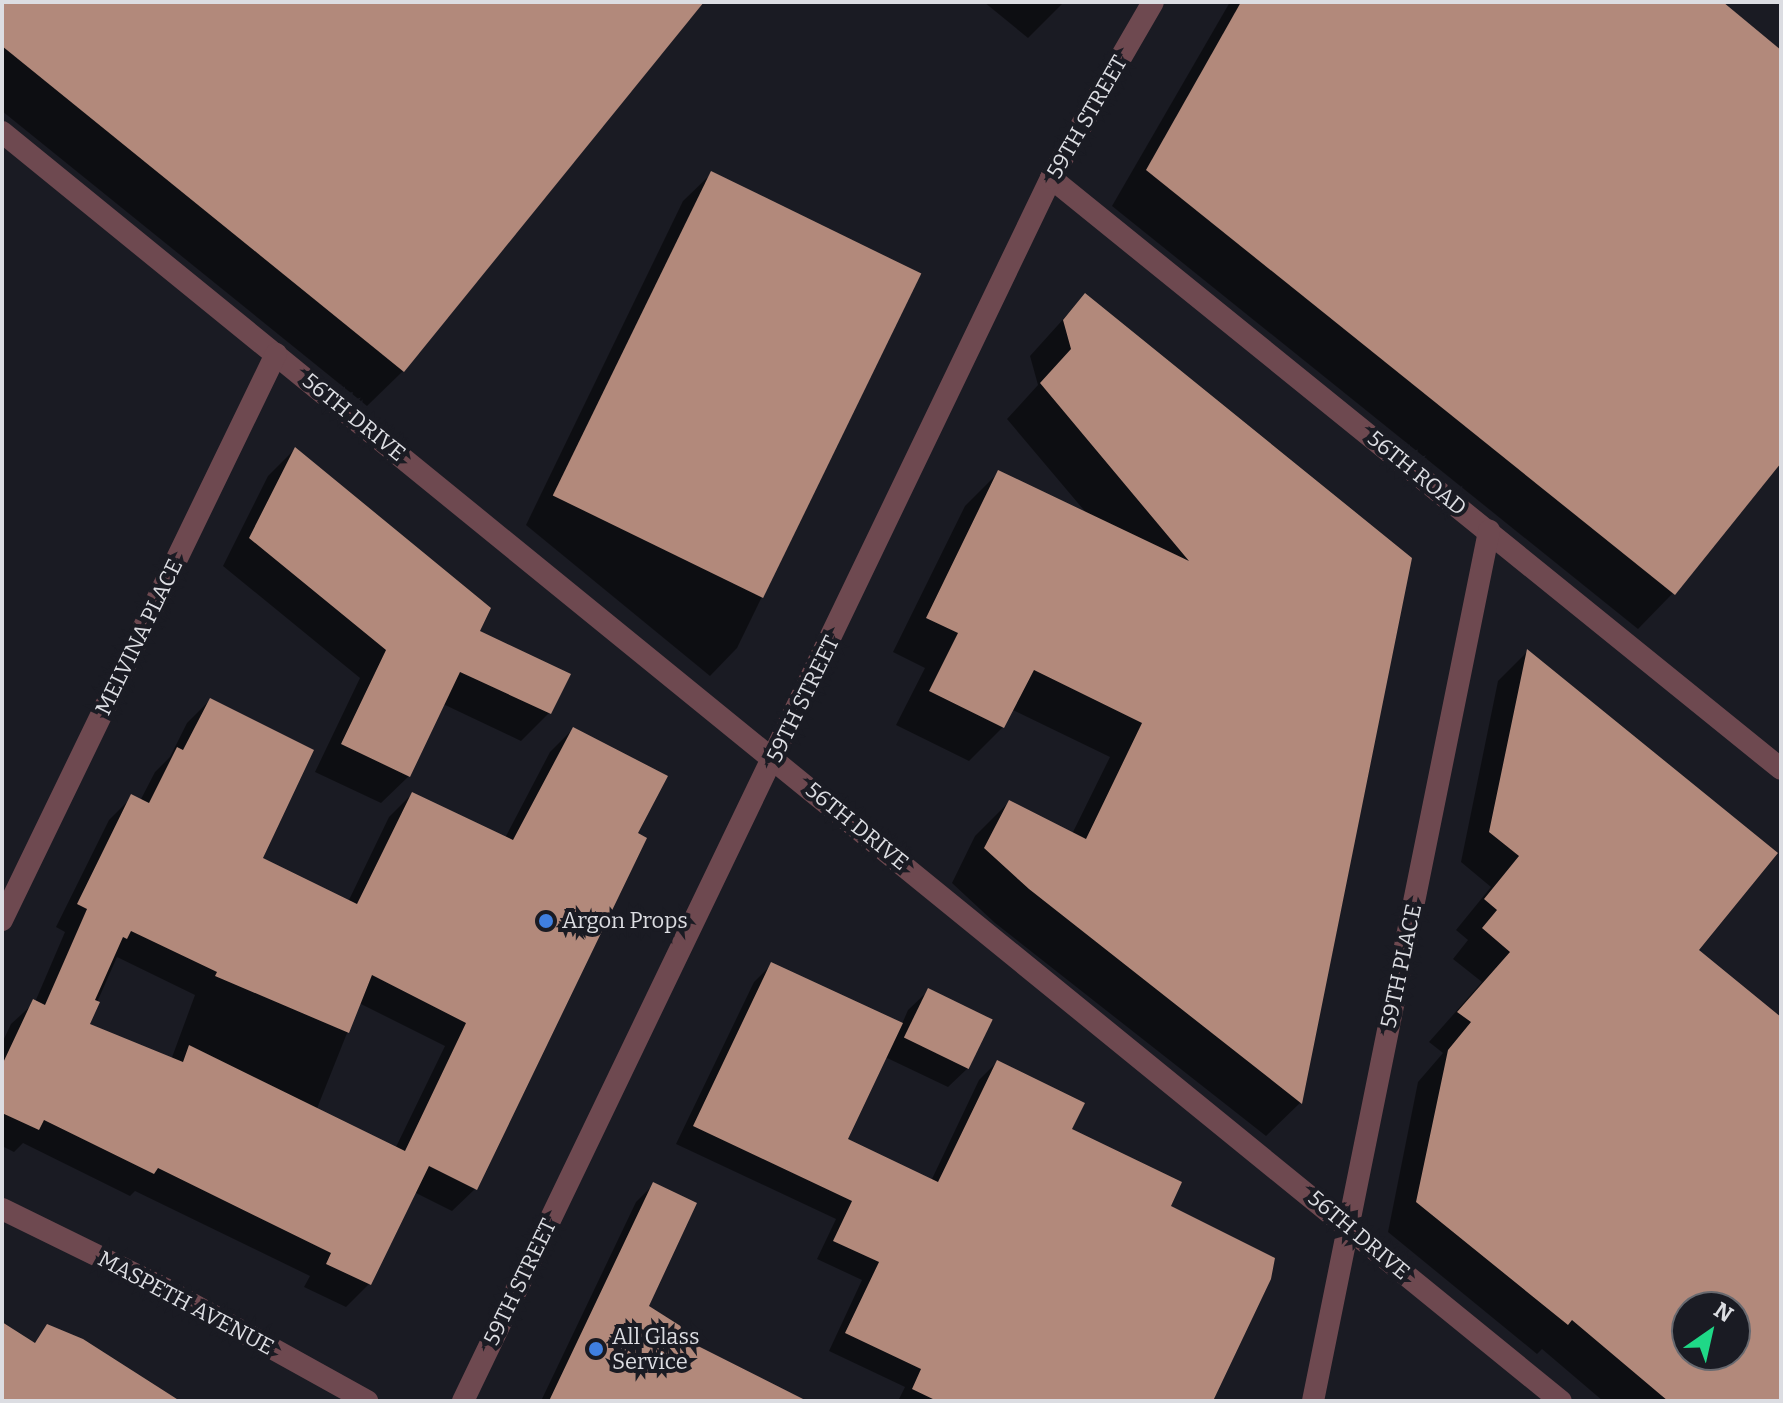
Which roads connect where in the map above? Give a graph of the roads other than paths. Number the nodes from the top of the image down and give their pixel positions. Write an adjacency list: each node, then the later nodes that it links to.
1 (1153, 2): 3 (street, 59TH STREET)
2 (2, 132): 4 (street, 56TH DRIVE)
3 (1051, 178): 5 (street, 56TH ROAD); 6 (street, 59TH STREET)
4 (276, 354): 6 (street, 56TH DRIVE); 8 (street, MELVINA PLACE)
5 (1489, 531): 7 (street, 56TH ROAD); 10 (street, 59TH PLACE)
6 (775, 758): 10 (street, 56TH DRIVE); 12 (street, 59TH STREET)
7 (1781, 769)
8 (2, 920)
9 (2, 1209): 11 (street, MASPETH AVENUE)
10 (1349, 1227): 13 (street, 59TH PLACE); 14 (street, 56TH DRIVE)
11 (367, 1401)
12 (463, 1401)
13 (1313, 1401)
14 (1561, 1401)

